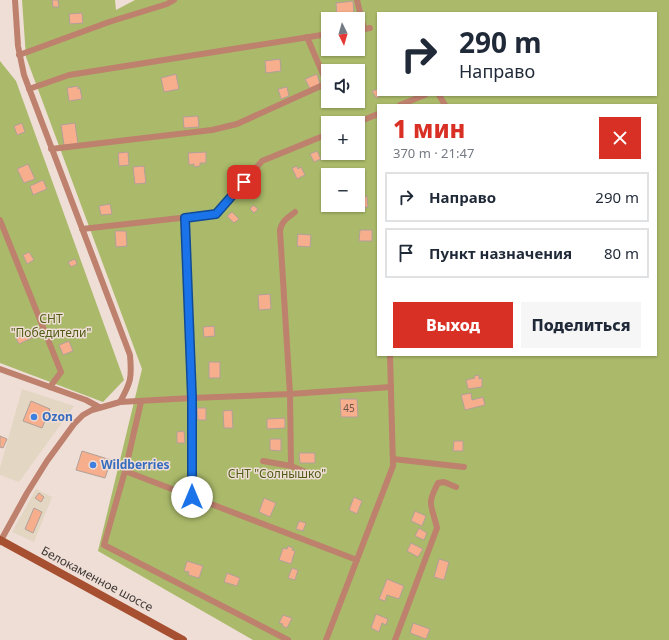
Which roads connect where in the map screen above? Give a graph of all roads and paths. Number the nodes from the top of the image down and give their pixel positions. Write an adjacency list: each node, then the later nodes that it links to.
1 (15, 0): 7 (street)
2 (174, 0): 7 (street)
3 (357, 0): 4 (street)
4 (360, 12)
5 (321, 35): 6 (street)
6 (307, 37): 8 (street); 14 (street)
7 (19, 55): 8 (street)
8 (29, 89): 14 (street)
9 (422, 96): 10 (street)
10 (402, 104)
11 (377, 114): 12 (street)
12 (365, 119)
13 (321, 137): 16 (street)
14 (52, 149): 18 (street)
15 (295, 212): 23 (street)
16 (185, 218): 18 (street); 24 (street)
17 (0, 220): 21 (street)
18 (82, 229): 25 (street)
19 (390, 356): 22 (street)
20 (0, 369): 21 (street)
21 (50, 387): 27 (street)
22 (391, 387): 23 (street); 28 (street)
23 (290, 394): 24 (street); 30 (street)
24 (192, 398): 26 (street); 35 (street)
25 (120, 402): 26 (street); 27 (street)
26 (141, 402): 32 (street)
27 (99, 407): 36 (street)
28 (393, 459): 31 (street); 37 (street)
29 (263, 461): 30 (street)
30 (291, 466): 33 (street)
31 (464, 467)
32 (125, 471): 35 (street); 39 (street)
33 (308, 473)
34 (456, 487): 41 (street)
35 (192, 497): 37 (street)
36 (0, 541): 38 (main road, Белокаменное шоссе)
37 (356, 560): 40 (street)
38 (183, 640)
39 (288, 640)
40 (326, 640)
41 (394, 640)

